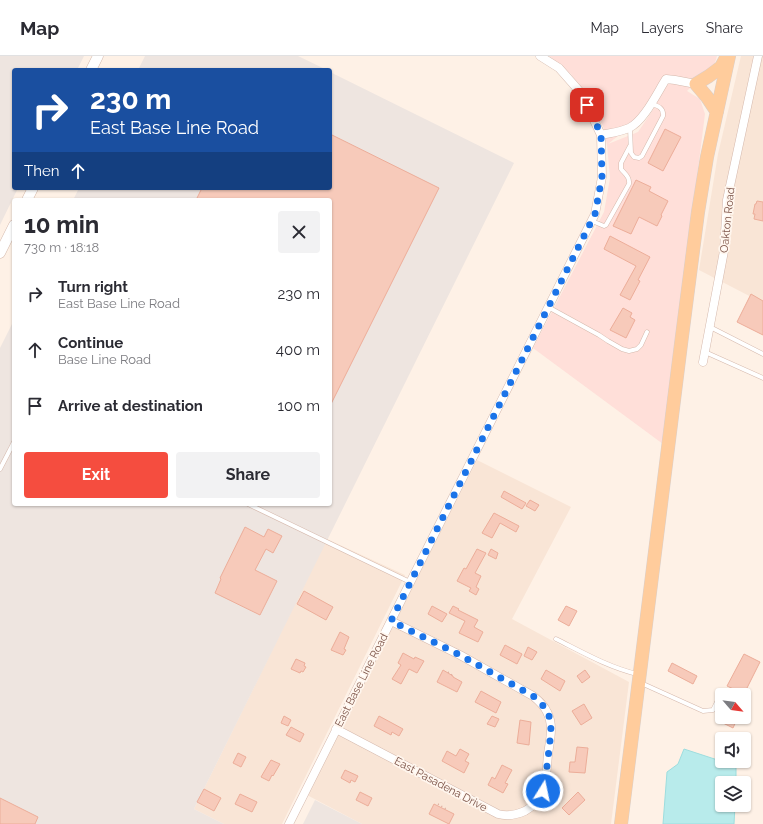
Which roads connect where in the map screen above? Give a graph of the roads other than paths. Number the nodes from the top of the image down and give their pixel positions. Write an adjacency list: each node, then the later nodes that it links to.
1 (98, 56): 5 (street)
2 (540, 56): 10 (street)
3 (728, 56): 6 (main road); 8 (main road)
4 (758, 56): 16 (street, Oakton Road)
5 (92, 68)
6 (696, 84): 7 (street); 8 (main road)
7 (652, 104): 9 (street); 11 (lane)
8 (717, 112): 28 (main road)
9 (630, 128): 10 (street); 11 (lane)
10 (601, 134): 12 (street, East Base Line Road)
11 (630, 146): 12 (lane)
12 (593, 217): 15 (street, East Base Line Road)
13 (12, 229): 14 (street)
14 (0, 253)
15 (548, 307): 17 (lane); 25 (street, East Base Line Road)
16 (709, 327): 18 (street, Oakton Road); 19 (lane)
17 (647, 332)
18 (705, 352): 20 (street, Oakton Road); 21 (lane)
19 (763, 354)
20 (703, 362)
21 (763, 378)
22 (12, 446): 23 (lane)
23 (0, 469)
24 (252, 506): 25 (lane)
25 (410, 582): 26 (street, East Base Line Road)
26 (391, 621): 30 (street, East Base Line Road); 30 (street, East Pasadena Drive)
27 (556, 638): 28 (lane)
28 (639, 678): 29 (lane); 32 (main road)
29 (715, 706)
30 (336, 729): 31 (street, East Base Line Road)
31 (288, 824)
32 (621, 824)

